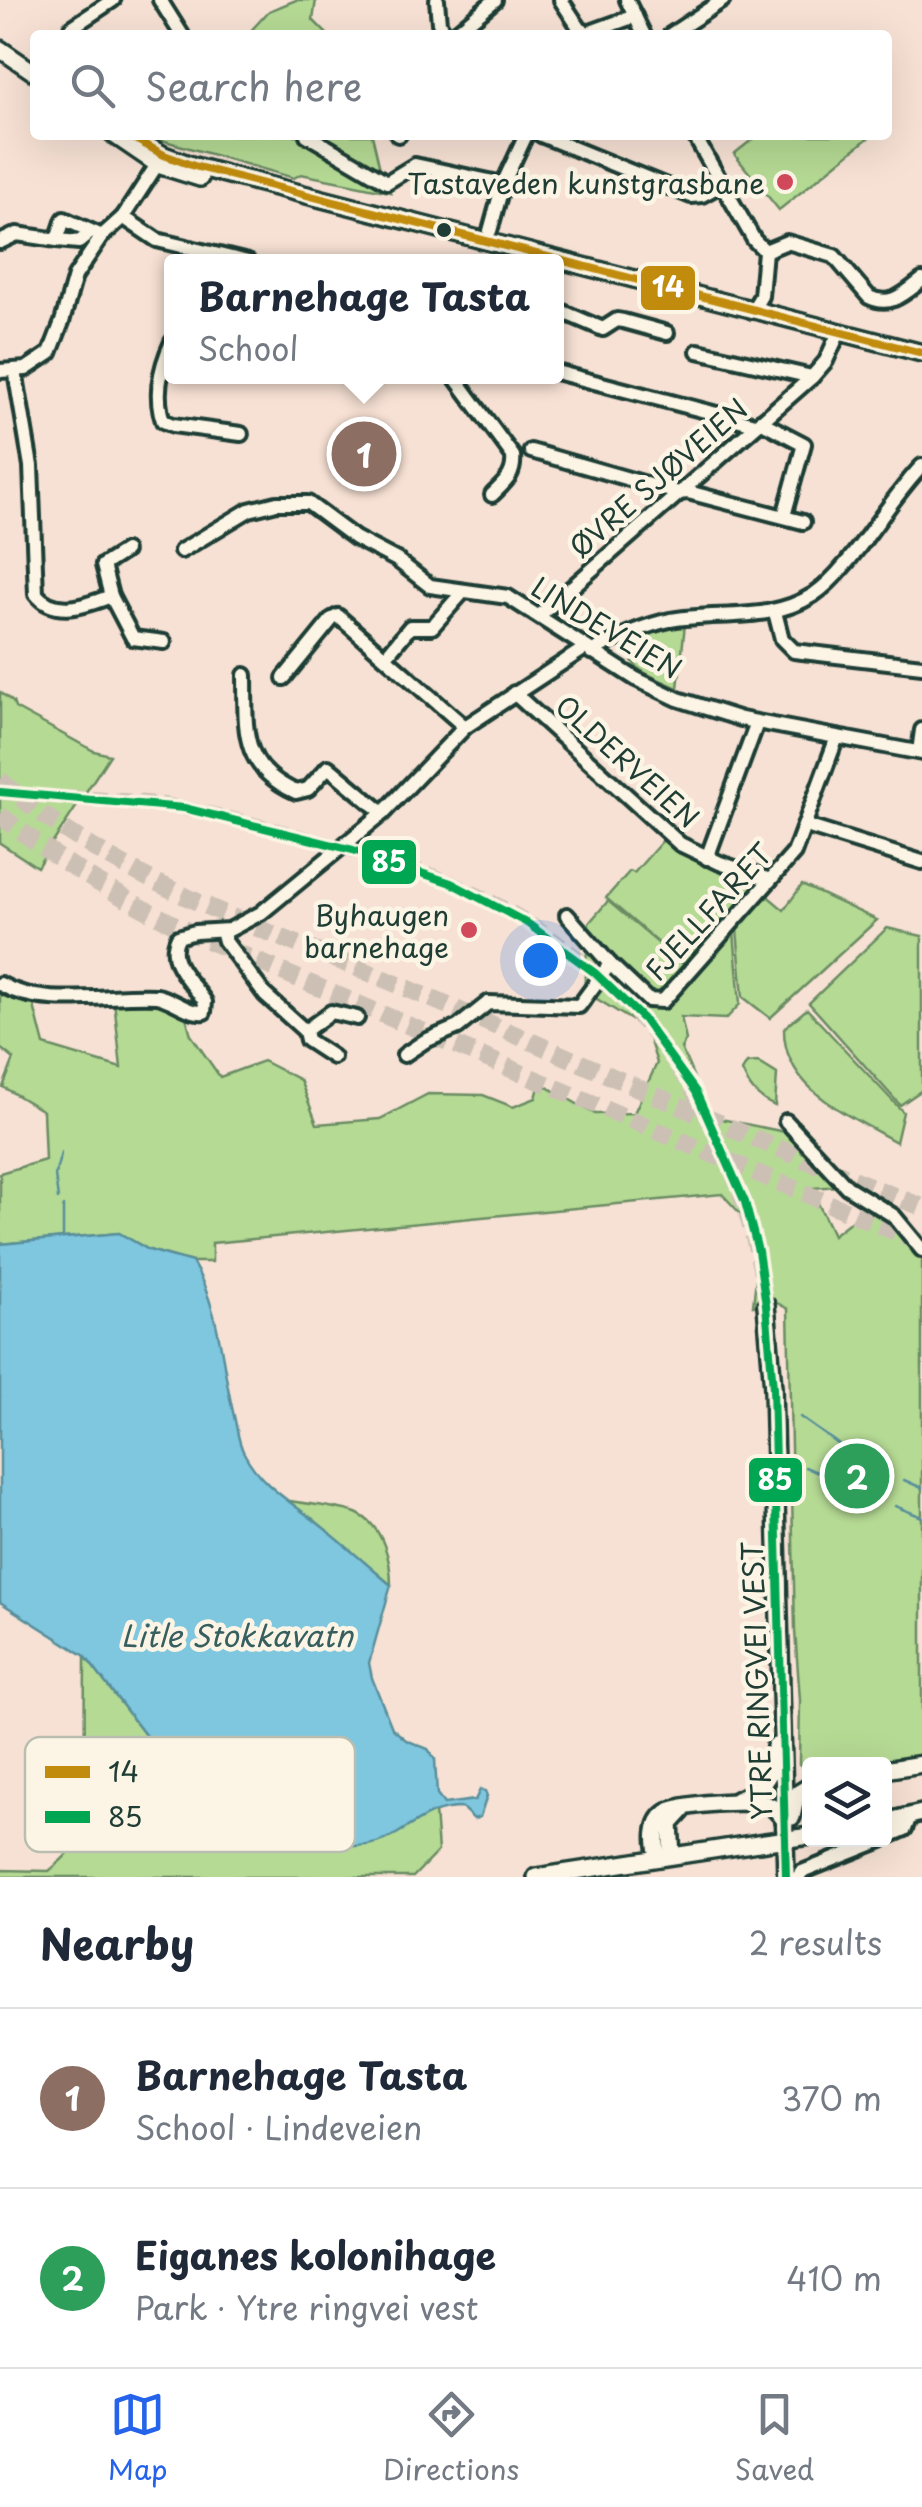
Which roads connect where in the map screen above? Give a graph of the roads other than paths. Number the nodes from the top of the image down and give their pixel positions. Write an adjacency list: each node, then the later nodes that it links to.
1 (113, 0): 9 (street)
2 (160, 0): 10 (street)
3 (437, 0): 11 (street)
4 (495, 0): 12 (street)
5 (561, 0): 13 (street)
6 (626, 0): 8 (street)
7 (723, 0): 16 (street)
8 (635, 16): 14 (street); 15 (street)
9 (71, 30)
10 (179, 30)
11 (445, 30)
12 (456, 30)
13 (582, 30)
14 (596, 30)
15 (642, 30)
16 (678, 30)
17 (0, 49): 18 (main road)
18 (30, 69)
19 (123, 140): 25 (main road)
20 (135, 140): 25 (main road)
21 (315, 140): 26 (street)
22 (524, 140): 26 (street)
23 (552, 140): 27 (street)
24 (697, 140): 27 (street)
25 (161, 160): 28 (street); 35 (main road)
26 (503, 184): 29 (street)
27 (722, 184): 33 (street)
28 (123, 217): 30 (street); 34 (street)
29 (490, 231)
30 (97, 234): 31 (street); 31 (street); 46 (street)
31 (57, 240): 32 (street)
32 (0, 242)
33 (765, 251): 37 (street); 38 (street)
34 (190, 254)
35 (535, 254)
36 (564, 261): 38 (main road)
37 (922, 280)
38 (752, 310): 40 (main road)
39 (564, 312): 41 (street)
40 (840, 332): 43 (main road); 48 (street, ØVRE SJØVEIEN)
41 (667, 333)
42 (698, 351): 48 (street, ØVRE SJØVEIEN)
43 (922, 353)
44 (164, 367): 51 (street)
45 (0, 370): 46 (street)
46 (15, 371): 61 (street)
47 (564, 374): 50 (street)
48 (812, 377): 50 (street, ØVRE SJØVEIEN)
49 (460, 384): 55 (street)
50 (758, 423): 54 (street, ØVRE SJØVEIEN); 56 (street)
51 (241, 434)
52 (531, 452): 54 (street)
53 (919, 474): 62 (street)
54 (678, 493): 56 (street); 63 (street, ØVRE SJØVEIEN)
55 (492, 495)
56 (784, 516): 57 (street)
57 (802, 522)
58 (125, 551): 61 (street)
59 (180, 551): 60 (street, LINDEVEIEN)
60 (462, 593): 63 (street, LINDEVEIEN); 66 (street)
61 (110, 596): 64 (street)
62 (775, 612): 65 (street); 67 (street)
63 (538, 616): 65 (street, LINDEVEIEN)
64 (164, 642)
65 (588, 650): 70 (street); 71 (street, LINDEVEIEN)
66 (386, 656): 69 (street); 72 (street)
67 (922, 666)
68 (245, 675): 76 (street)
69 (284, 678)
70 (514, 693): 72 (street); 78 (street, OLDERVEIEN)
71 (757, 723): 74 (street, LINDEVEIEN); 78 (street)
72 (465, 726): 76 (street)
73 (922, 730): 75 (street)
74 (837, 737): 75 (street, LINDEVEIEN); 77 (street, FJELLFARET)
75 (921, 752)
76 (384, 813): 82 (street)
77 (806, 826): 79 (street); 80 (street, FJELLFARET)
78 (707, 858): 80 (street, OLDERVEIEN)
79 (922, 862)
80 (770, 880): 83 (street, FJELLFARET)
81 (567, 915): 83 (street, FJELLFARET)
82 (222, 931): 84 (street); 86 (street)
83 (610, 964): 87 (street, FJELLFARET)
84 (0, 984)
85 (357, 1018): 86 (street)
86 (305, 1031): 88 (street)
87 (404, 1055)
88 (333, 1057)
89 (786, 1121): 90 (street)
90 (922, 1250)
91 (766, 1304): 92 (main road, YTRE RINGVEI VEST)
92 (780, 1674): 94 (main road, YTRE RINGVEI VEST); 98 (main road)
93 (922, 1764): 95 (main road)
94 (784, 1768): 96 (main road); 100 (main road, YTRE RINGVEI VEST)
95 (892, 1769)
96 (802, 1779)
97 (802, 1789): 104 (main road)
98 (734, 1802): 100 (main road); 105 (main road)
99 (916, 1814): 101 (street)
100 (785, 1821): 104 (main road, YTRE RINGVEI VEST)
101 (892, 1835)
102 (802, 1837): 105 (main road, bridge)
103 (863, 1847): 108 (street)
104 (785, 1851): 107 (main road, YTRE RINGVEI VEST)
105 (665, 1856): 106 (main road)
106 (536, 1877)
107 (786, 1877)
108 (798, 1877)

